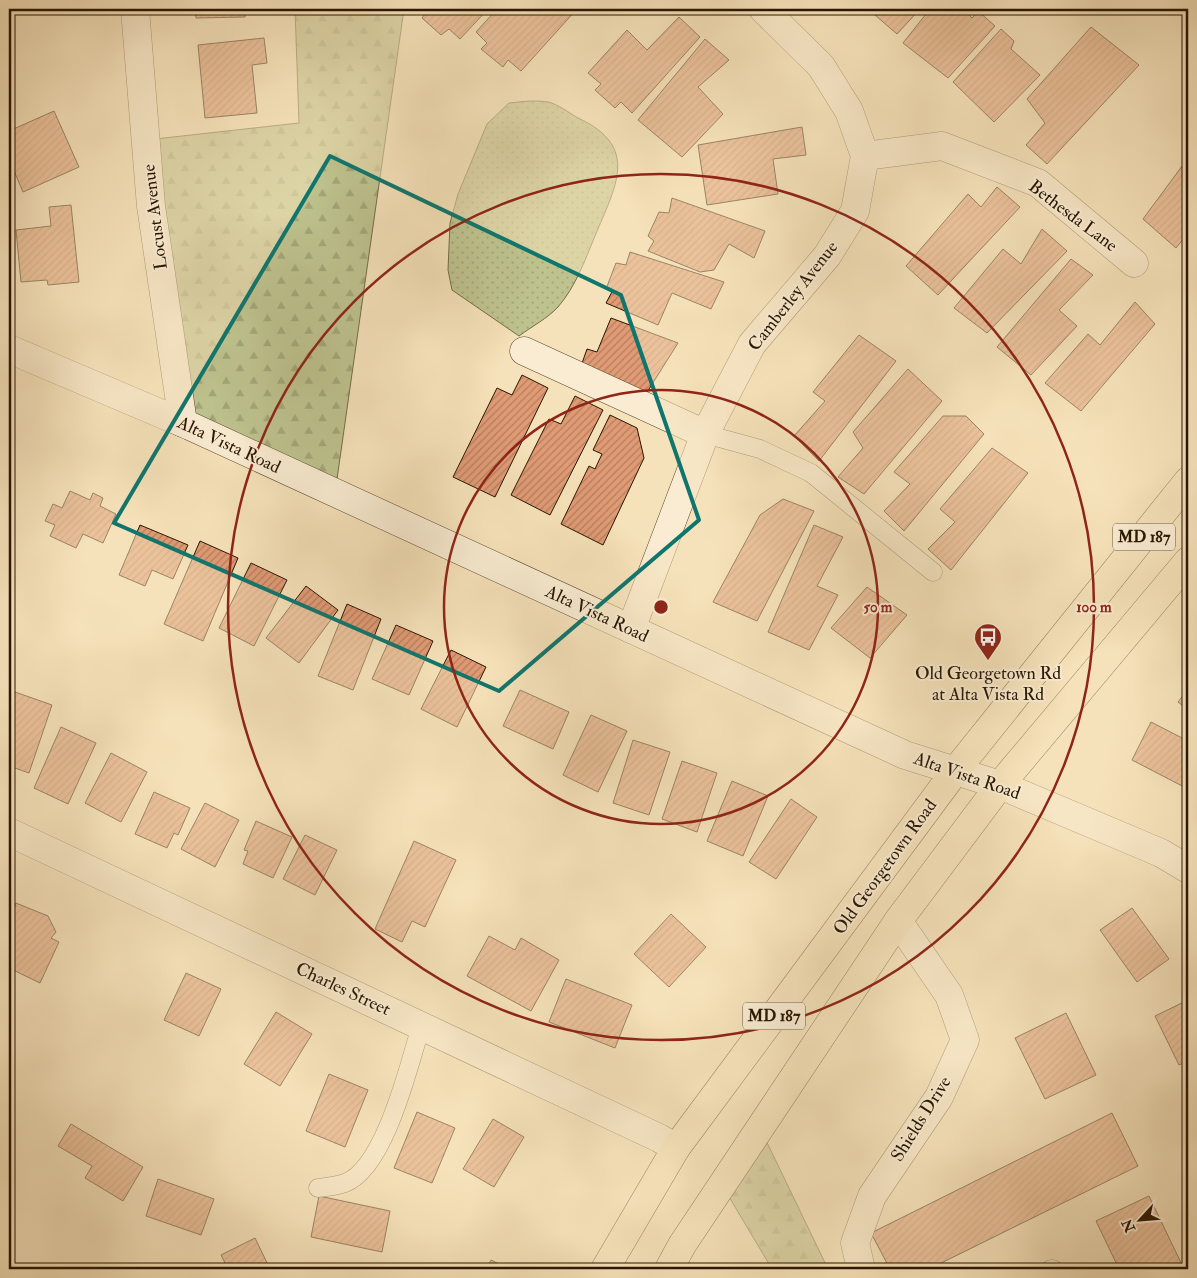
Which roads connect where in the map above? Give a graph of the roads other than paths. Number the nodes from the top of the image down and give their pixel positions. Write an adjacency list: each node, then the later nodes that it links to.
1 (135, 9): 7 (street, Locust Avenue)
2 (763, 9): 3 (street, Camberley Avenue)
3 (865, 156): 4 (street, Bethesda Lane); 8 (street, Camberley Avenue)
4 (1134, 263)
5 (9, 349): 7 (street, Alta Vista Road)
6 (524, 351): 8 (street)
7 (183, 423): 12 (street, Alta Vista Road)
8 (705, 434): 11 (lane); 12 (street, Camberley Avenue)
9 (1188, 482): 13 (main road, Old Georgetown Road / MD 187)
10 (1188, 561): 14 (main road, MD 187)
11 (933, 572)
12 (631, 630): 13 (street, Alta Vista Road)
13 (956, 770): 14 (street, Alta Vista Road); 19 (main road, Old Georgetown Road / MD 187)
14 (1000, 786): 16 (street, Alta Vista Road); 17 (main road, MD 187)
15 (9, 832): 18 (street, Charles Street)
16 (1188, 869)
17 (898, 921): 22 (main road, MD 187); 23 (street, Shields Drive)
18 (421, 1026): 19 (street, Charles Street); 20 (lane)
19 (676, 1148): 21 (main road, Old Georgetown Road / MD 187)
20 (318, 1188)
21 (605, 1269)
22 (669, 1269)
23 (860, 1269)

